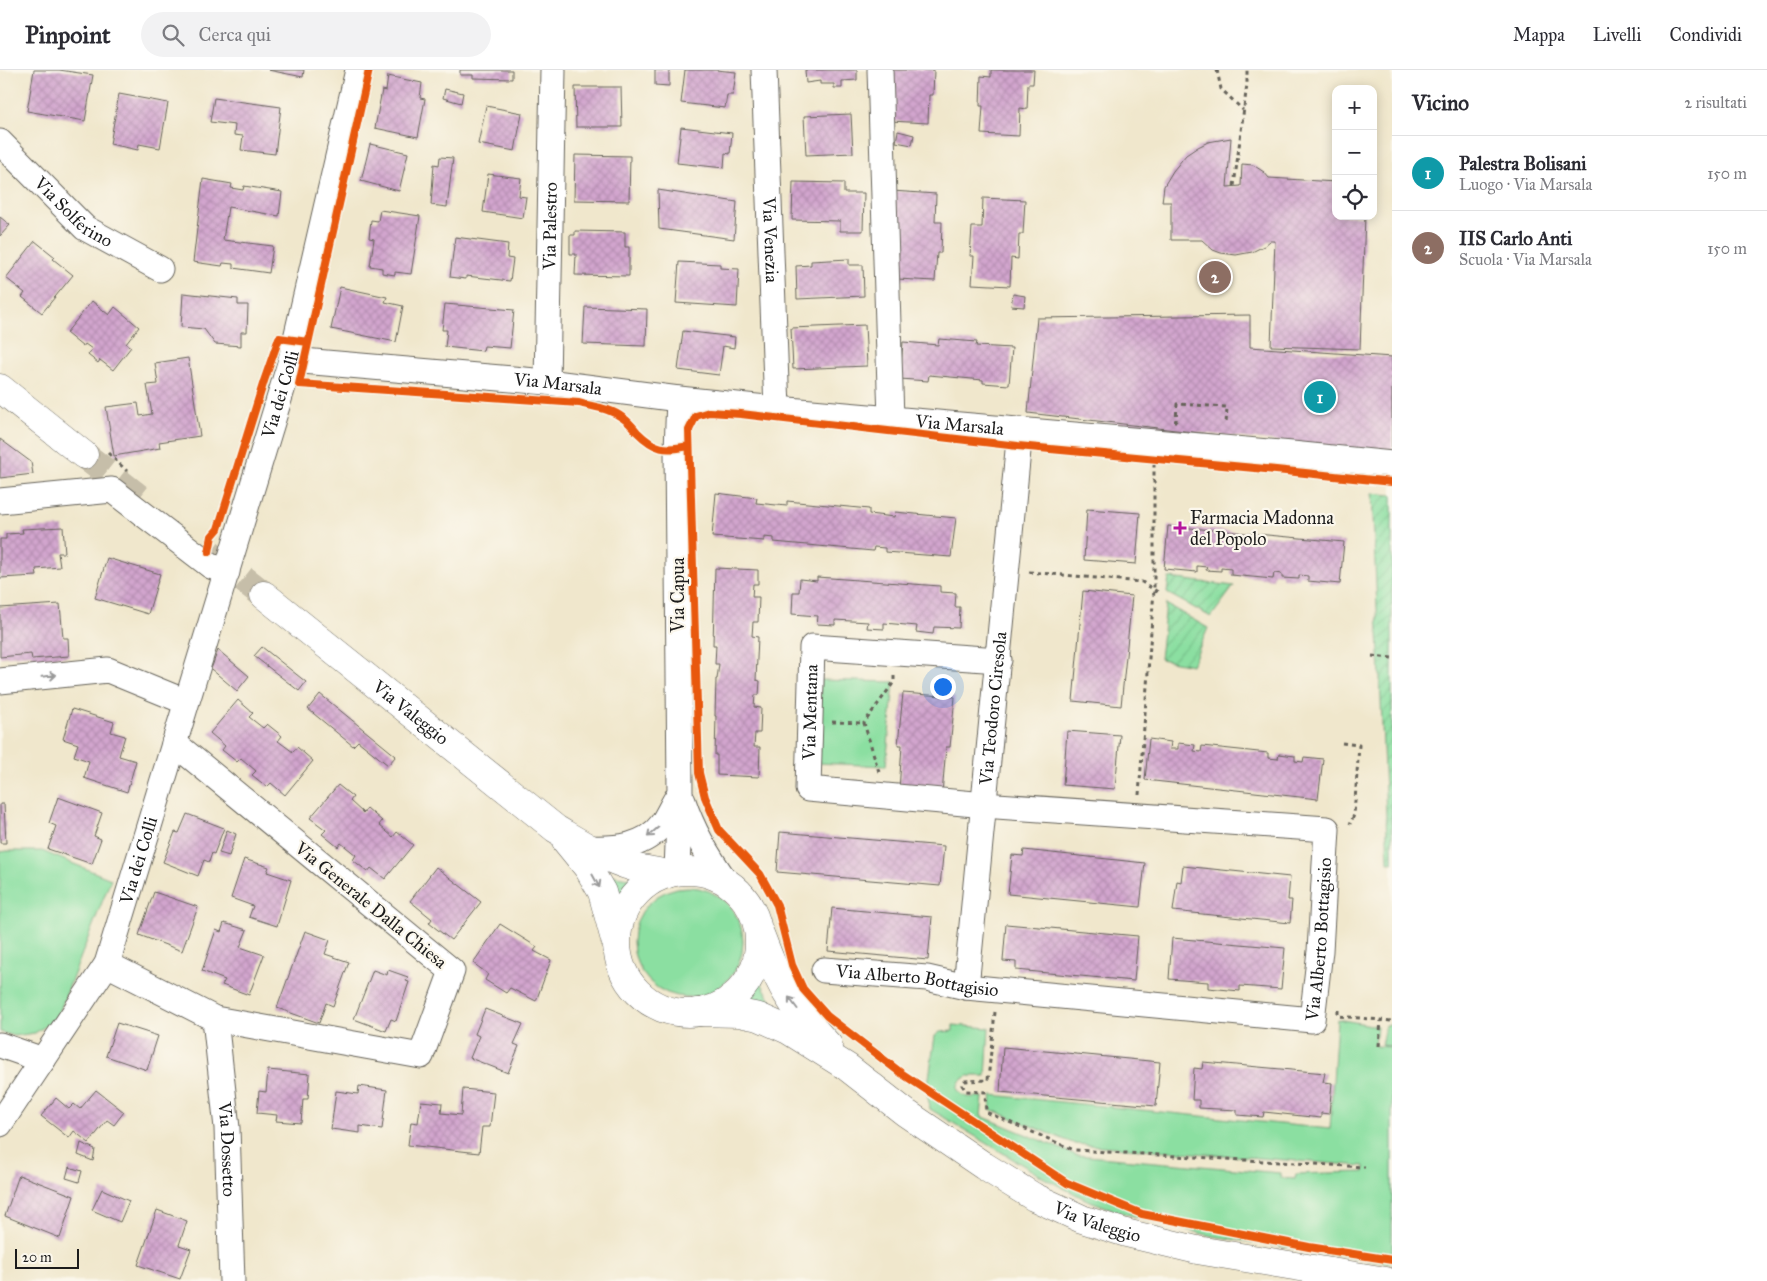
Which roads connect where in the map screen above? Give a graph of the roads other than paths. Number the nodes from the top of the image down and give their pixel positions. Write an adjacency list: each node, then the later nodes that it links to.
1 (358, 70): 7 (street, Via dei Colli)
2 (552, 70): 8 (street, Via Palestro)
3 (764, 70): 11 (street, Via Venezia)
4 (880, 70): 12 (street)
5 (0, 142): 6 (street, Via Solferino)
6 (160, 269)
7 (291, 360): 8 (street, Via Marsala); 17 (street, Via dei Colli)
8 (547, 382): 10 (street, Via Marsala)
9 (0, 388): 14 (main road)
10 (679, 399): 11 (street, Via Marsala); 23 (street, Via Capua)
11 (777, 409): 12 (street, Via Marsala)
12 (891, 419): 13 (street, Via Marsala)
13 (1020, 430): 15 (street, Via Marsala); 19 (street, Via Teodoro Ciresola)
14 (84, 455)
15 (1392, 464)
16 (0, 501): 17 (street)
17 (227, 572): 21 (street, Via dei Colli)
18 (264, 596): 25 (main road, Via Valeggio)
19 (999, 660): 24 (street, Via Teodoro Ciresola); 24 (street, Via Mentana)
20 (0, 681): 21 (street, one-way to 21)
21 (186, 702): 22 (street, Via dei Colli)
22 (174, 743): 31 (street, Via dei Colli); 35 (street, Via Generale Dalla Chiesa)
23 (680, 792): 26 (street, one-way to 26); 27 (street, Via Capua); 28 (street, Via Capua)
24 (984, 805): 33 (street, Via Teodoro Ciresola); 33 (street, Via Alberto Bottagisio)
25 (556, 829): 26 (main road, Via Valeggio); 30 (main road, Via Valeggio, one-way to 30)
26 (590, 848): 27 (main road, Via Valeggio)
27 (672, 872): 28 (main road); 30 (main road)
28 (727, 882): 29 (main road)
29 (752, 912): 34 (main road); 38 (main road, Via Valeggio, one-way to 29)
30 (616, 946): 34 (main road)
31 (107, 964): 35 (street, Via Generale Dalla Chiesa); 37 (street, Via dei Colli)
32 (824, 970): 33 (street, Via Alberto Bottagisio)
33 (966, 987)
34 (697, 1012): 38 (main road, Via Valeggio)
35 (215, 1019): 40 (street, Via Dossetto)
36 (0, 1045): 37 (street)
37 (43, 1060): 39 (street, Via dei Colli)
38 (847, 1067): 41 (main road, Via Valeggio)
39 (0, 1124)
40 (232, 1281)
41 (1386, 1281)

